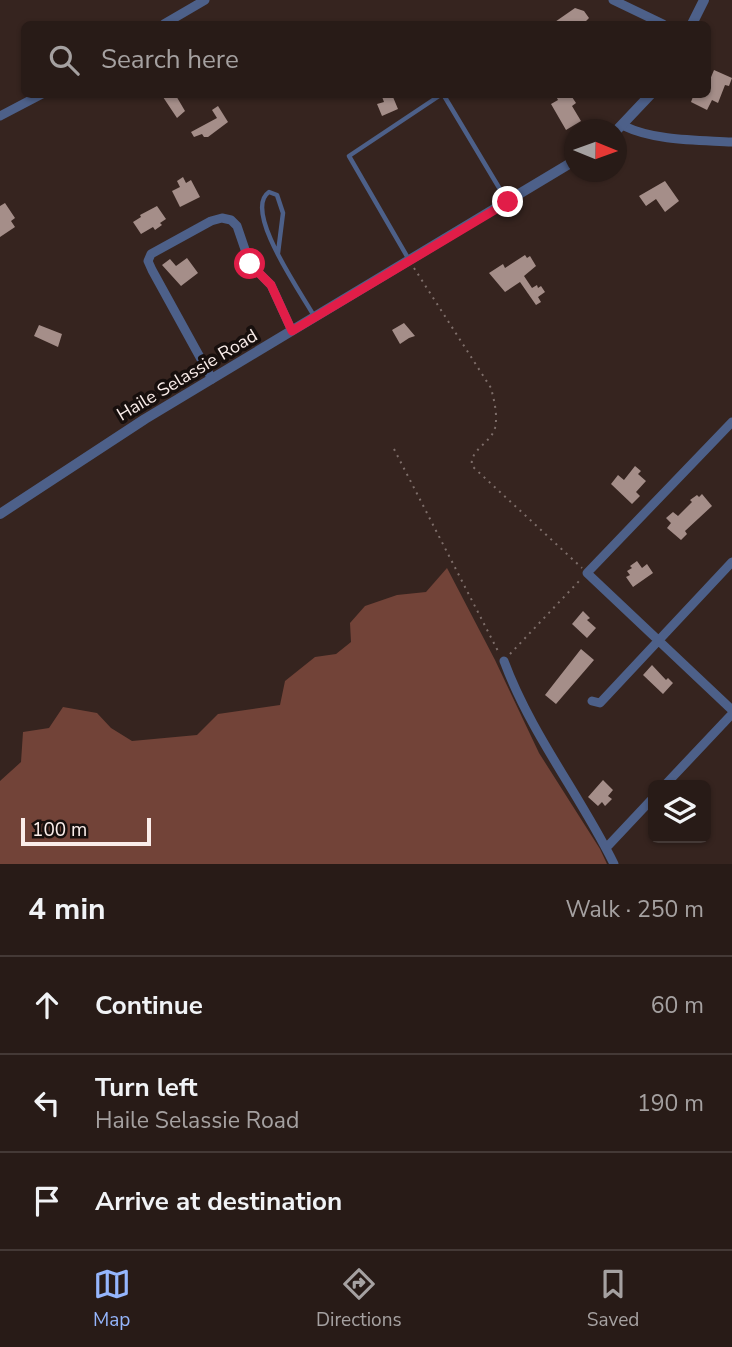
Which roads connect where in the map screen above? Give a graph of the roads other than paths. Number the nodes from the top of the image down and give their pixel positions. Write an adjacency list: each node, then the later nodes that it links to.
1 (205, 0): 4 (street)
2 (612, 0): 5 (street)
3 (704, 0): 6 (street)
4 (169, 21)
5 (657, 21)
6 (694, 21)
7 (34, 98): 11 (street)
8 (437, 98): 18 (lane)
9 (445, 98): 16 (lane)
10 (647, 98): 12 (street)
11 (0, 116)
12 (627, 121)
13 (627, 130): 14 (street)
14 (732, 142)
15 (564, 168): 16 (street, Haile Selassie Road)
16 (508, 202): 18 (street, Haile Selassie Road)
17 (278, 253): 17 (lane); 19 (lane)
18 (410, 261): 19 (street, Haile Selassie Road)
19 (314, 317): 20 (street, Haile Selassie Road)
20 (292, 331): 21 (street, Haile Selassie Road); 21 (street)
21 (212, 379): 23 (street, Haile Selassie Road)
22 (732, 422): 25 (street)
23 (0, 514)
24 (732, 562): 25 (street)
25 (659, 640): 27 (street); 28 (street)
26 (503, 661): 31 (street)
27 (592, 701)
28 (732, 712): 29 (street)
29 (670, 780)
30 (648, 803): 31 (street)
31 (606, 848): 32 (street)
32 (614, 864)

